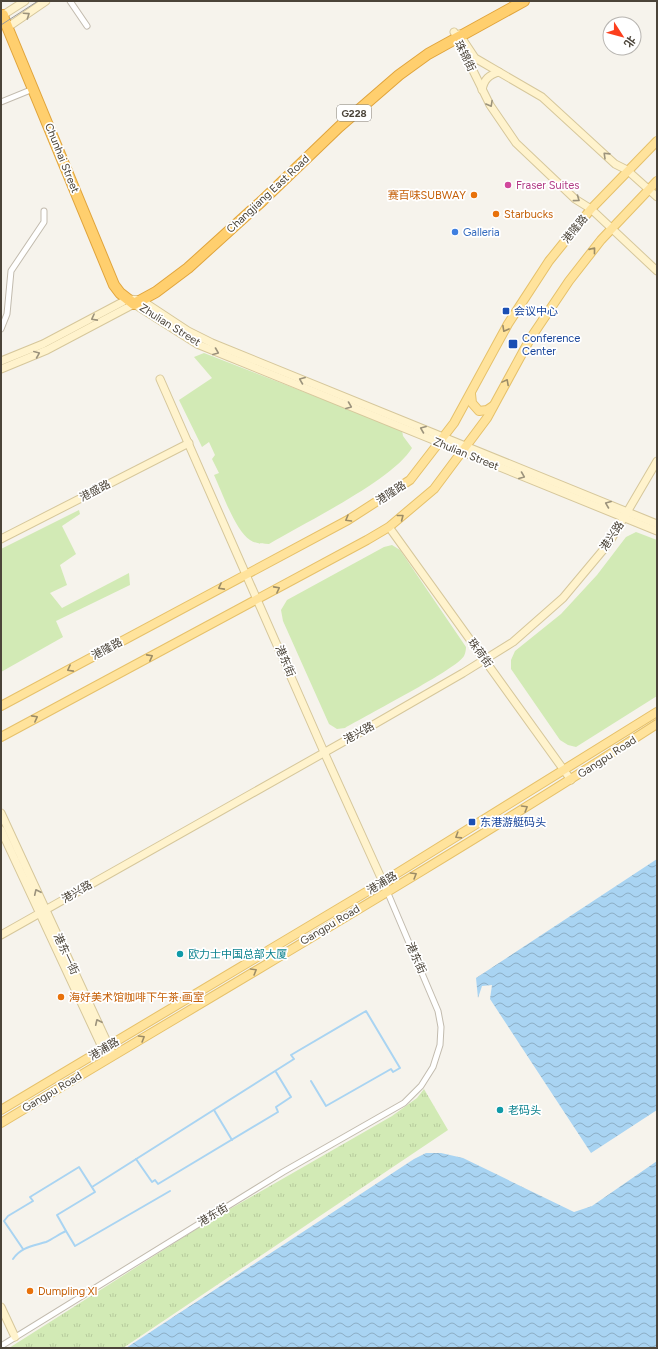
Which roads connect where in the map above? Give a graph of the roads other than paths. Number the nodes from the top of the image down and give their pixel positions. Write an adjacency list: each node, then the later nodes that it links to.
1 (25, 1): 6 (main road)
2 (46, 1): 8 (main road, one-way to 2)
3 (70, 1): 7 (street)
4 (511, 1): 9 (highway, Changjiang East Road / G228)
5 (524, 1): 9 (highway, Changjiang East Road / G228)
6 (2, 15): 8 (highway, Chunhai Street)
7 (87, 26)
8 (4, 29): 11 (highway, Chunhai Street)
9 (457, 35): 10 (main road, 珠锦街); 12 (main road, 珠锦街); 23 (highway, Changjiang East Road / G228)
10 (499, 72): 12 (main road); 15 (main road, 珠锦街, one-way to 10)
11 (33, 89): 13 (street); 23 (highway, Chunhai Street)
12 (482, 90): 19 (main road, 珠锦街, one-way to 19)
13 (1, 102)
14 (657, 141): 15 (main road, 港隆路)
15 (627, 170): 17 (main road, 珠锦街); 19 (main road, 港隆路)
16 (657, 181): 17 (main road, 港隆路)
17 (648, 189): 18 (main road, 珠锦街); 21 (main road, 港隆路)
18 (657, 197)
19 (592, 209): 21 (main road, 珠锦街); 28 (main road, 港隆路, one-way to 28)
20 (44, 211): 24 (street)
21 (612, 228): 22 (main road, 珠锦街); 29 (main road, 港隆路, one-way to 21)
22 (657, 271)
23 (135, 301): 25 (main road, Changjiang East Road, one-way to 25); 26 (main road, Changjiang East Road, one-way to 23); 30 (main road, Zhulian Street)
24 (1, 329)
25 (1, 361)
26 (1, 369)
27 (160, 379): 31 (main road, 港东街)
28 (471, 394): 29 (main road); 30 (main road, 港隆路)
29 (494, 405): 32 (main road, 港隆路)
30 (441, 440): 32 (main road, Zhulian Street); 39 (main road, 港隆路, one-way to 39)
31 (189, 443): 38 (main road, 港盛路); 39 (main road, 港东街)
32 (464, 449): 34 (main road, Zhulian Street); 36 (main road, 港隆路, one-way to 32)
33 (657, 461): 34 (main road, 港兴路)
34 (626, 515): 35 (main road, Zhulian Street); 37 (main road, Zhulian Street); 41 (main road, 港兴路)
35 (657, 524)
36 (389, 526): 40 (main road, 港隆路, one-way to 36); 41 (main road, 珠荷街)
37 (657, 531)
38 (1, 540)
39 (247, 574): 40 (main road, 港东街); 42 (main road, 港隆路, one-way to 42)
40 (258, 599): 45 (main road, 港隆路, one-way to 40); 46 (main road, 港东街)
41 (485, 659): 46 (main road, 港兴路); 47 (main road, 珠荷街)
42 (1, 706)
43 (657, 712): 47 (main road, 港浦路)
44 (657, 724): 48 (main road, Gangpu Road)
45 (1, 737)
46 (324, 752): 51 (main road, 港东街); 53 (main road, 港兴路)
47 (565, 770): 48 (main road, 珠荷街); 51 (main road, 港浦路, one-way to 51)
48 (571, 780): 52 (main road, Gangpu Road, one-way to 48)
49 (1, 813): 53 (main road, 港东一街, one-way to 49)
50 (1, 830): 53 (main road, 港东一街)
51 (383, 882): 52 (main road, 港东街); 55 (main road, 港浦路)
52 (387, 891): 56 (main road, Gangpu Road, one-way to 52); 60 (street, 港东街)
53 (43, 912): 54 (main road, 港兴路); 55 (main road, 港东一街)
54 (1, 935)
55 (105, 1048): 56 (main road, 港东一街); 57 (main road, 港浦路)
56 (110, 1057): 58 (main road, Gangpu Road)
57 (1, 1110)
58 (1, 1123)
59 (1, 1307): 60 (main road)
60 (15, 1337): 61 (street, 港东街)
61 (1, 1346)

